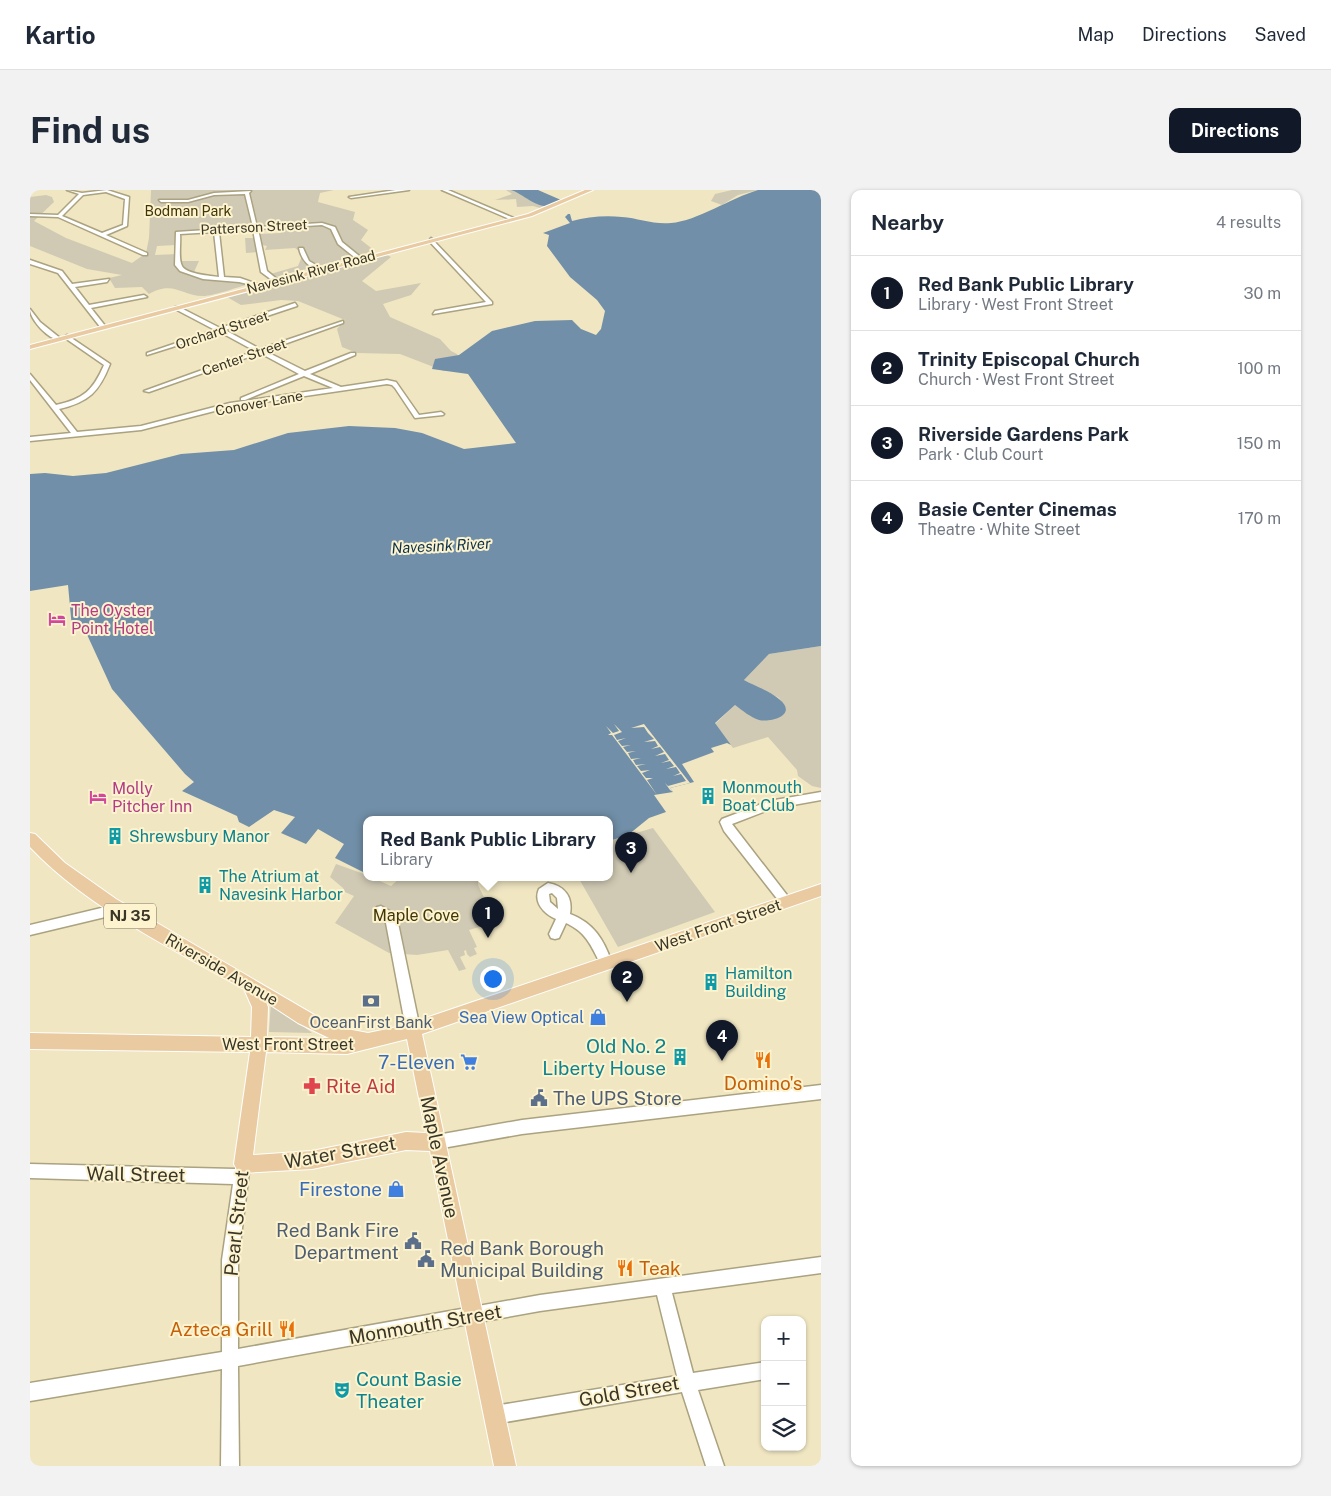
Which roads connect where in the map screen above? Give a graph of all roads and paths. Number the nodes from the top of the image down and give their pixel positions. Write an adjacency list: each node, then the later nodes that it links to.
1 (69, 190): 6 (street)
2 (106, 190): 6 (street); 14 (street)
3 (407, 190): 7 (street)
4 (444, 190): 11 (street)
5 (590, 190): 11 (main road, Navesink River Road)
6 (82, 194): 10 (street)
7 (351, 197)
8 (161, 202): 12 (street)
9 (30, 215): 10 (street)
10 (59, 216): 14 (street)
11 (514, 219): 15 (main road, Navesink River Road)
12 (256, 227): 13 (street, Patterson Street); 18 (street, Patterson Street); 23 (street)
13 (216, 230): 21 (street); 21 (street, Patterson Street)
14 (101, 235): 17 (street)
15 (431, 240): 18 (main road, Navesink River Road); 31 (street)
16 (301, 249): 20 (street)
17 (144, 254)
18 (360, 259): 20 (main road, Navesink River Road)
19 (30, 262): 24 (street)
20 (319, 269): 23 (main road, Navesink River Road)
21 (222, 279): 25 (street)
22 (107, 280): 24 (street)
23 (276, 281): 25 (main road, Navesink River Road)
24 (71, 286): 28 (street)
25 (258, 286): 29 (main road, Navesink River Road)
26 (144, 297): 28 (street)
27 (295, 305): 34 (street, Orchard Street)
28 (87, 307): 33 (street)
29 (177, 308): 33 (main road, Navesink River Road); 34 (street)
30 (30, 311): 36 (street)
31 (435, 313)
32 (341, 322): 38 (street, Center Street)
33 (103, 327): 35 (main road, Navesink River Road)
34 (220, 330): 38 (street); 39 (street, Orchard Street)
35 (67, 337): 36 (main road, Navesink River Road); 46 (street)
36 (58, 339): 37 (main road, Navesink River Road)
37 (30, 347)
38 (260, 351): 41 (street); 44 (street, Center Street)
39 (149, 354)
40 (353, 354): 41 (street)
41 (303, 373): 43 (street); 45 (street)
42 (30, 376): 46 (street)
43 (341, 389): 45 (street, Conover Lane); 47 (street, Conover Lane)
44 (146, 391)
45 (230, 405): 48 (street, Conover Lane)
46 (54, 408): 48 (street)
47 (441, 414)
48 (76, 435): 49 (street, Conover Lane)
49 (30, 439)
50 (820, 798): 51 (street)
51 (726, 822): 54 (street)
52 (30, 838): 55 (main road, Riverside Avenue / NJ 35)
53 (821, 890): 54 (main road, West Front Street)
54 (786, 902): 59 (main road, West Front Street)
55 (118, 909): 57 (street); 60 (main road, Riverside Avenue / NJ 35)
56 (381, 911): 61 (street, Maple Avenue)
57 (30, 930)
58 (555, 934): 59 (street)
59 (606, 962): 61 (main road, West Front Street)
60 (250, 984): 62 (main road, Riverside Avenue / NJ 35); 64 (main road, Pearl Street)
61 (413, 1029): 62 (main road, West Front Street / NJ 35); 66 (main road, Maple Avenue)
62 (377, 1040): 64 (main road, West Front Street)
63 (30, 1041): 64 (main road, West Front Street)
64 (259, 1044): 67 (main road, Pearl Street)
65 (821, 1092): 66 (street)
66 (436, 1142): 67 (main road, Water Street); 71 (main road, Maple Avenue)
67 (242, 1170): 68 (street, Wall Street); 72 (street, Pearl Street)
68 (30, 1172)
69 (821, 1265): 70 (street, Monmouth Street)
70 (663, 1288): 71 (street, Monmouth Street); 74 (street)
71 (473, 1314): 72 (street, Monmouth Street); 76 (main road, Maple Avenue)
72 (230, 1359): 75 (street, Monmouth Street); 77 (street, Pearl Street)
73 (761, 1371): 74 (street, Gold Street)
74 (687, 1382): 76 (street, Gold Street); 79 (street)
75 (30, 1392)
76 (494, 1414): 78 (main road, Maple Avenue)
77 (230, 1466)
78 (505, 1466)
79 (715, 1466)

